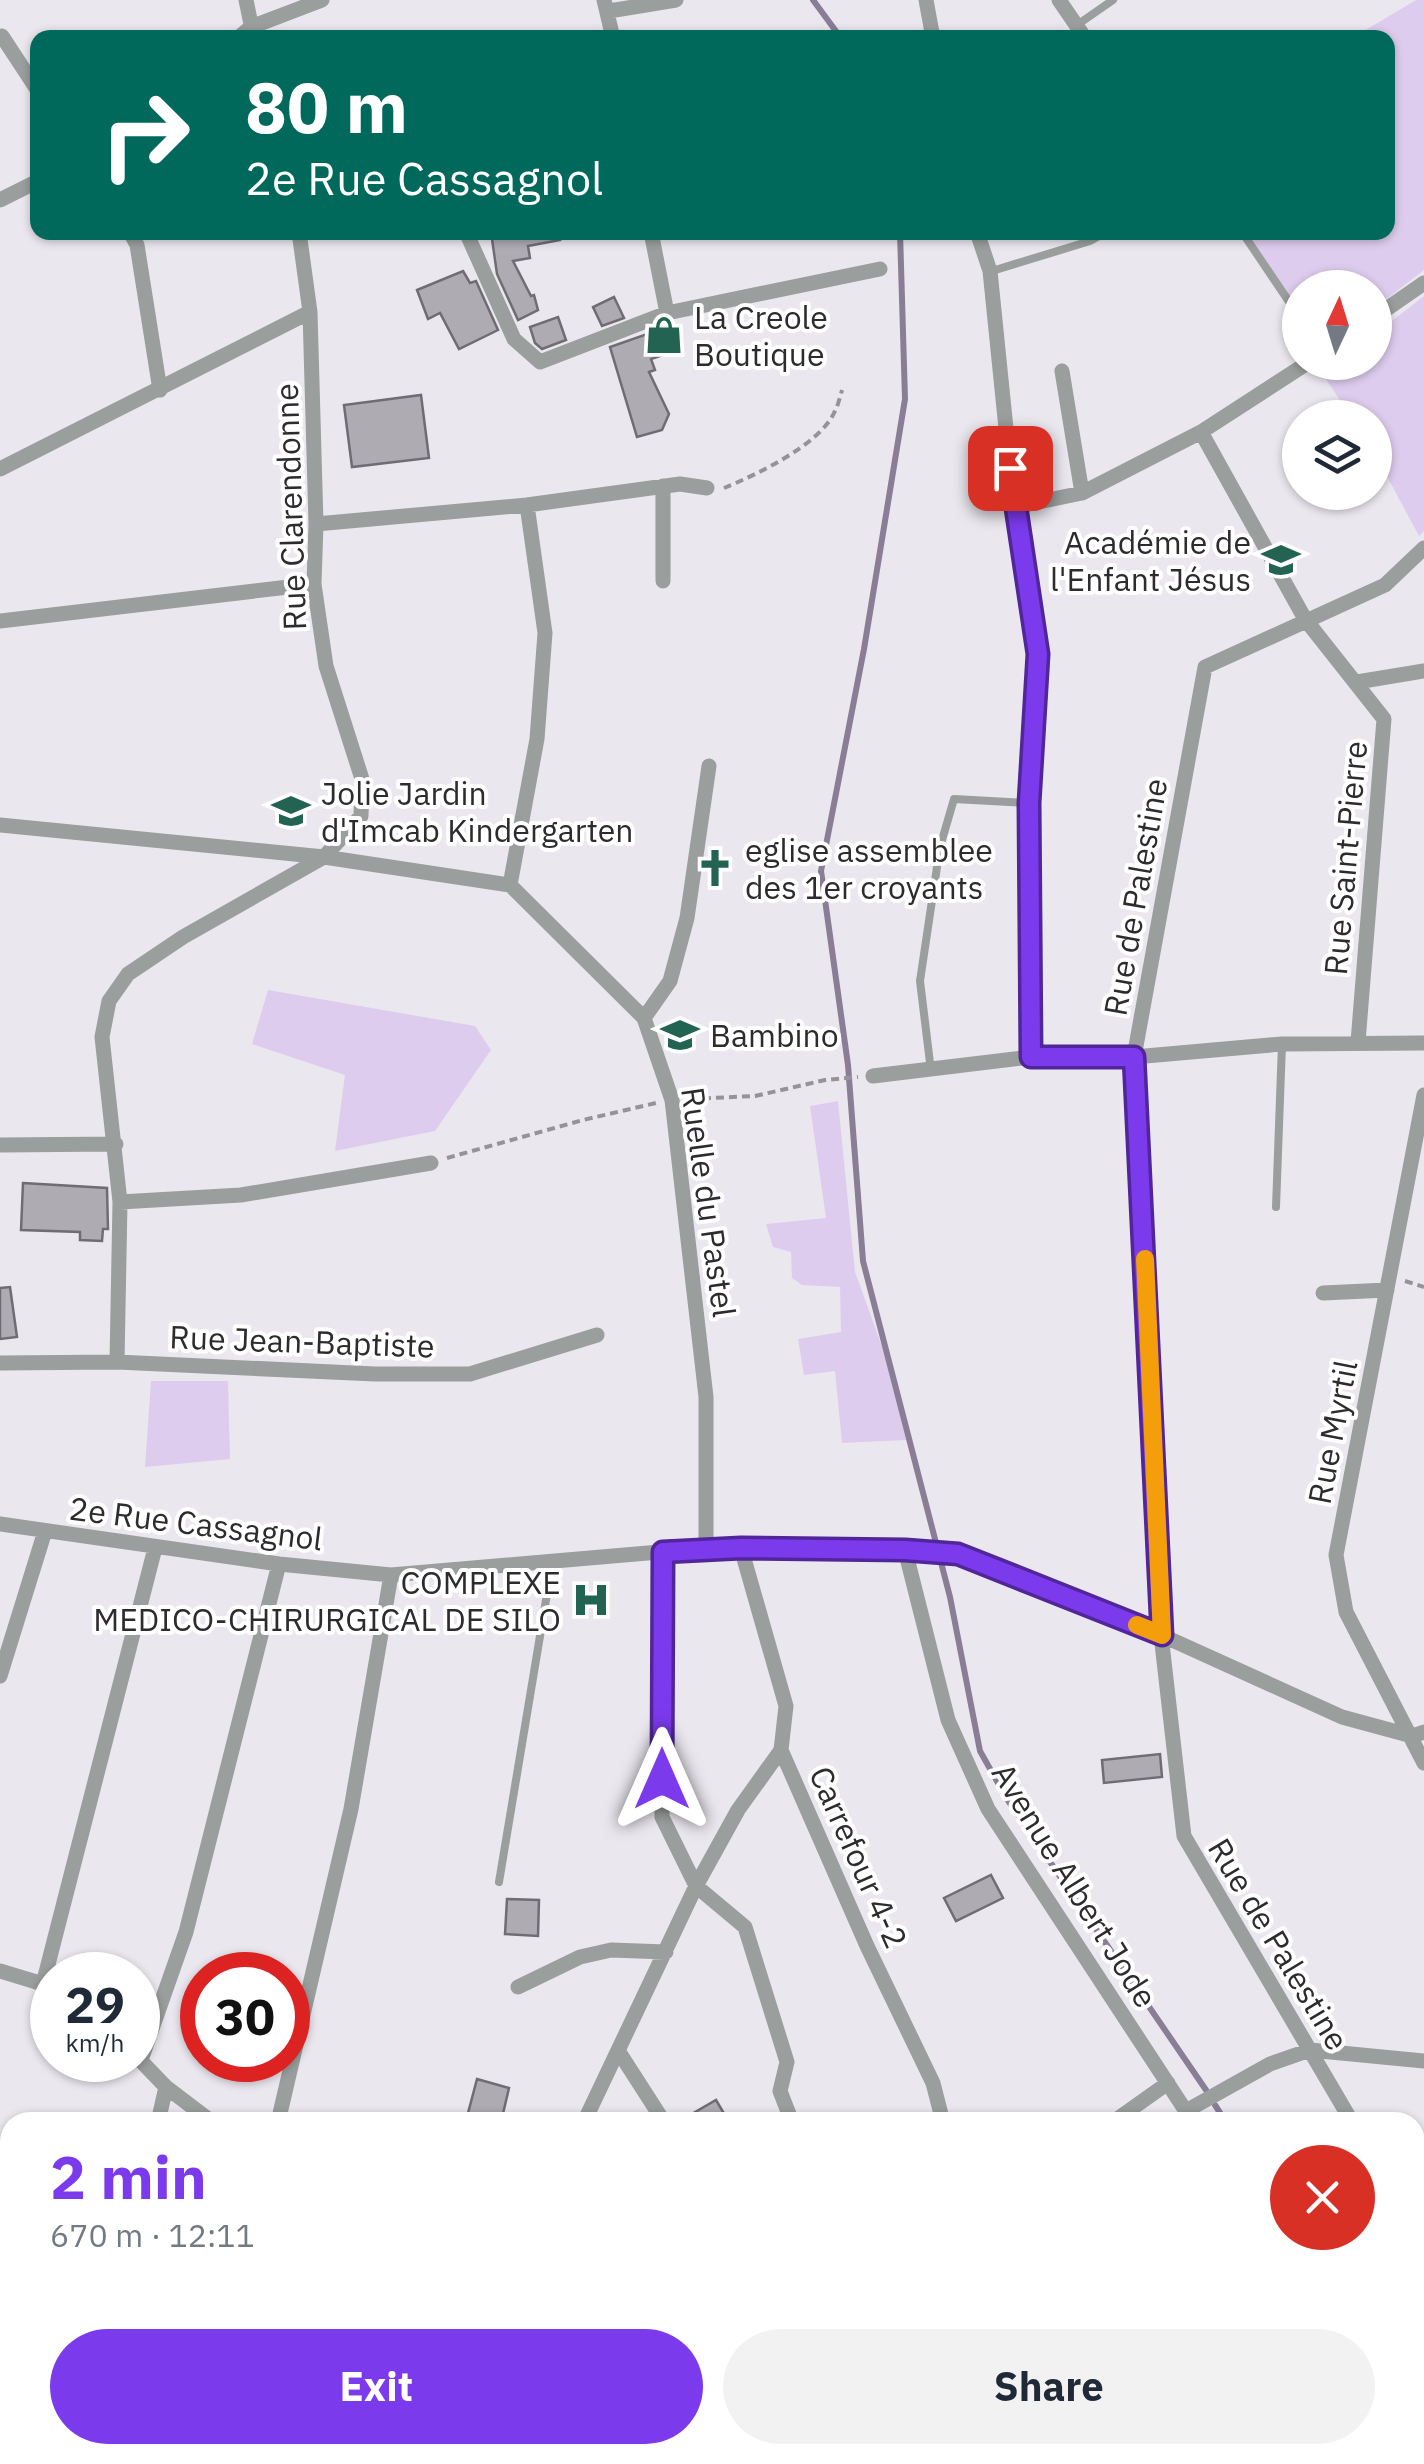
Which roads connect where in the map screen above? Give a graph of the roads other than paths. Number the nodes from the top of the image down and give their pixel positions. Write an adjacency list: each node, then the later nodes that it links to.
1 (246, 0): 8 (street)
2 (322, 0): 9 (street)
3 (676, 0): 7 (street)
4 (926, 0): 11 (street)
5 (1059, 0): 12 (street)
6 (1113, 0): 13 (lane)
7 (606, 5): 10 (street)
8 (248, 30)
9 (257, 30)
10 (611, 30)
11 (932, 30)
12 (1080, 30)
13 (1082, 30)
14 (2, 36): 15 (street)
15 (30, 78)
16 (30, 185): 17 (street)
17 (0, 200)
18 (134, 240): 34 (street)
19 (300, 240): 30 (street, Rue Clarendonne)
20 (470, 240): 31 (street)
21 (653, 240): 31 (street)
22 (980, 240): 26 (street)
23 (1092, 240): 26 (lane)
24 (1247, 240): 28 (lane)
25 (880, 269): 31 (street)
26 (990, 271): 41 (street)
27 (1424, 284): 29 (street)
28 (1282, 292)
29 (1392, 306)
30 (310, 312): 34 (street); 42 (street, Rue Clarendonne)
31 (667, 313)
32 (1062, 371): 39 (street)
33 (1282, 380): 35 (street)
34 (160, 390): 36 (street)
35 (1201, 432): 39 (street); 46 (street, Rue Saint-Pierre)
36 (0, 470)
37 (663, 486): 38 (street); 40 (street); 44 (street)
38 (707, 488)
39 (1082, 492): 41 (street)
40 (527, 505): 42 (street); 54 (street)
41 (1014, 507): 51 (street)
42 (316, 524): 45 (street, Rue Clarendonne)
43 (1424, 548): 46 (street, Rue de Palestine)
44 (663, 581)
45 (314, 584): 47 (street); 53 (street, Rue Clarendonne)
46 (1305, 619): 49 (street, Rue Saint-Pierre); 60 (street, Rue de Palestine)
47 (0, 621)
48 (1424, 671): 49 (street)
49 (1357, 682): 56 (street, Rue Saint-Pierre)
50 (710, 766): 55 (street)
51 (1029, 803): 59 (street); 61 (lane)
52 (0, 825): 53 (street)
53 (324, 857): 54 (street); 64 (street, Rue Clarendonne)
54 (510, 885): 55 (street, Ruelle du Pastel)
55 (644, 1018): 77 (street, Ruelle du Pastel)
56 (1358, 1042): 57 (street); 58 (street)
57 (1424, 1043)
58 (1282, 1044): 60 (street); 68 (lane)
59 (1031, 1057): 60 (street); 61 (street)
60 (1134, 1057): 84 (street, Rue de Palestine)
61 (931, 1071): 62 (street)
62 (873, 1076)
63 (1424, 1095): 69 (street, Rue Myrtil)
64 (116, 1144): 65 (street); 67 (street, Rue Clarendonne)
65 (0, 1145)
66 (431, 1162): 67 (street)
67 (120, 1202): 72 (street, Rue Clarendonne)
68 (1276, 1207)
69 (1388, 1290): 70 (street); 86 (street, Rue Myrtil)
70 (1323, 1293)
71 (597, 1335): 72 (street, Rue Jean-Baptiste)
72 (117, 1362): 73 (street, Rue Jean-Baptiste)
73 (0, 1364)
74 (0, 1524): 75 (street, 2e Rue Cassagnol)
75 (45, 1531): 76 (street, 2e Rue Cassagnol); 85 (street)
76 (155, 1548): 81 (street, 2e Rue Cassagnol); 91 (street)
77 (706, 1548): 78 (street, 2e Rue Cassagnol); 80 (street, 2e Rue Cassagnol)
78 (741, 1548): 79 (street, 2e Rue Cassagnol); 87 (street, Carrefour 4-2)
79 (905, 1550): 84 (street, 2e Rue Cassagnol); 101 (street, Avenue Albert Jode)
80 (663, 1552): 82 (street, 2e Rue Cassagnol); 90 (street)
81 (279, 1564): 83 (street, 2e Rue Cassagnol); 96 (street)
82 (552, 1564): 83 (street, 2e Rue Cassagnol); 89 (lane)
83 (391, 1575): 105 (street)
84 (1162, 1635): 86 (street); 97 (street, Rue de Palestine)
85 (0, 1676)
86 (1418, 1734): 88 (street, Rue Myrtil)
87 (781, 1750): 90 (street); 109 (street, Carrefour 4-2)
88 (1424, 1763)
89 (499, 1882)
90 (696, 1886): 92 (street); 108 (street)
91 (57, 1952)
92 (666, 1952): 95 (street); 98 (street)
93 (0, 1971): 94 (street)
94 (30, 1982)
95 (518, 1987)
96 (160, 2002)
97 (1310, 2050): 99 (street); 112 (street); 113 (street, Rue de Palestine)
98 (619, 2052): 106 (street); 107 (street)
99 (1424, 2061)
100 (160, 2081): 102 (street)
101 (1168, 2083): 110 (street); 111 (street, Avenue Albert Jode)
102 (166, 2087): 103 (street); 104 (street)
103 (160, 2112)
104 (199, 2112)
105 (280, 2112)
106 (589, 2112)
107 (658, 2112)
108 (788, 2112)
109 (941, 2112)
110 (1127, 2112)
111 (1186, 2112)
112 (1197, 2112)
113 (1346, 2112)

